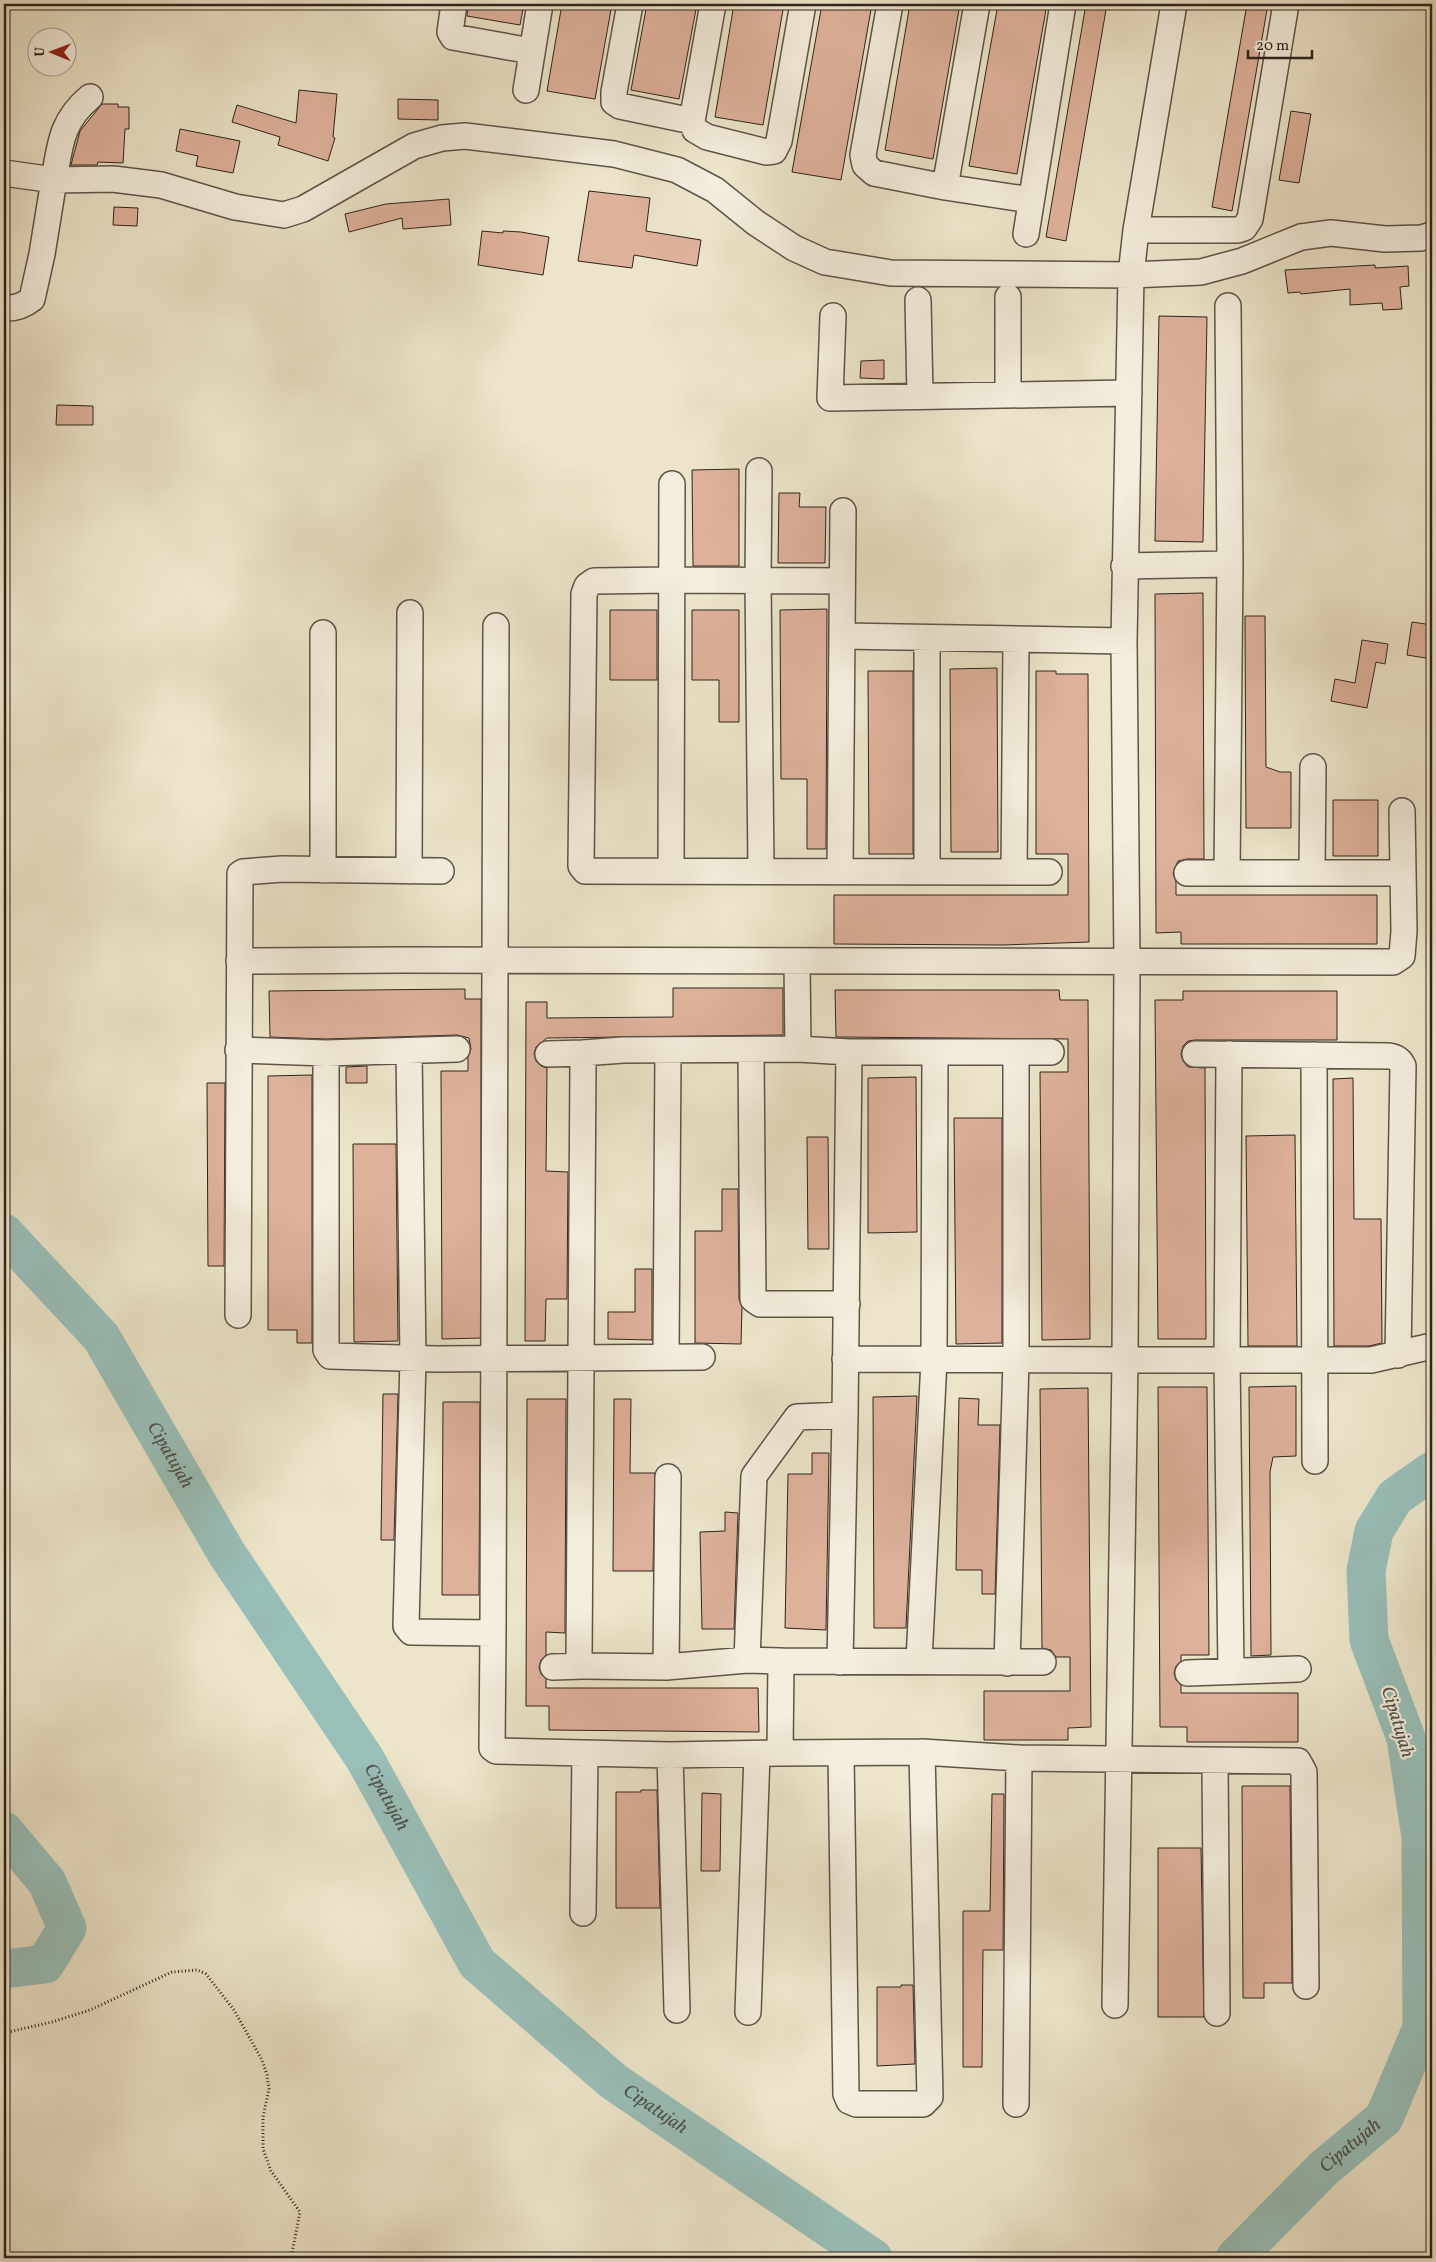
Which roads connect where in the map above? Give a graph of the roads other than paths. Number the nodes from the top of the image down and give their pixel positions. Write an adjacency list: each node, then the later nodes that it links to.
1 (454, 4): 11 (street)
2 (540, 4): 11 (street)
3 (630, 4): 14 (street)
4 (713, 4): 14 (street)
5 (803, 4): 14 (street)
6 (890, 4): 17 (street)
7 (977, 4): 17 (street)
8 (1063, 4): 18 (street)
9 (1174, 4): 19 (street)
10 (1286, 4): 19 (street)
11 (531, 51): 12 (street)
12 (526, 90)
13 (90, 97): 16 (street)
14 (692, 121)
15 (4, 173): 16 (street)
16 (54, 180): 22 (street); 26 (street)
17 (945, 187): 18 (street)
18 (1031, 200): 20 (street)
19 (1136, 230): 22 (street)
20 (1026, 234)
21 (1432, 234): 22 (street)
22 (1131, 275): 28 (street)
23 (1008, 297): 29 (street)
24 (918, 300): 30 (street)
25 (1228, 306): 34 (street)
26 (4, 308)
27 (833, 316): 30 (street)
28 (1129, 393): 29 (street); 35 (street)
29 (1008, 395): 30 (street)
30 (920, 396)
31 (760, 471): 37 (street)
32 (672, 484): 36 (street)
33 (843, 511): 38 (street)
34 (1230, 564): 35 (street); 58 (street)
35 (1124, 566): 45 (street)
36 (671, 580): 37 (street); 49 (street); 49 (street)
37 (758, 581): 38 (street); 52 (street)
38 (842, 581): 42 (street)
39 (410, 613): 50 (street)
40 (496, 626): 61 (street)
41 (323, 633): 48 (street)
42 (843, 636): 43 (street); 53 (street)
43 (927, 639): 44 (street); 54 (street)
44 (1016, 640): 45 (street); 55 (street)
45 (1124, 641): 64 (street)
46 (1313, 767): 59 (street)
47 (1402, 811): 60 (street)
48 (323, 870): 50 (street); 63 (street)
49 (672, 870): 52 (street)
50 (409, 871): 51 (street)
51 (441, 871)
52 (761, 871): 53 (street)
53 (840, 871): 54 (street)
54 (927, 872): 55 (street)
55 (1014, 872): 56 (street)
56 (1049, 872)
57 (1187, 873): 58 (street)
58 (1227, 873): 59 (street)
59 (1312, 873): 60 (street)
60 (1403, 873): 64 (street)
61 (494, 961): 62 (street); 63 (street); 89 (street)
62 (797, 961): 64 (street); 69 (street)
63 (239, 962): 66 (street)
64 (1128, 963): 92 (street)
65 (457, 1049): 70 (street)
66 (238, 1050): 74 (street); 82 (street)
67 (668, 1050): 68 (street); 75 (street); 85 (street)
68 (751, 1050): 69 (street); 81 (street)
69 (798, 1050): 71 (street)
70 (409, 1051): 74 (street); 88 (street)
71 (849, 1052): 72 (street); 81 (street)
72 (935, 1052): 76 (street); 91 (street)
73 (1050, 1052): 76 (street)
74 (326, 1053): 88 (street)
75 (583, 1053): 77 (street); 87 (street)
76 (1016, 1053): 93 (street)
77 (548, 1054)
78 (1195, 1054): 79 (street)
79 (1230, 1054): 80 (street); 94 (street)
80 (1314, 1055): 84 (street); 95 (street)
81 (847, 1304): 90 (street)
82 (238, 1315)
83 (1432, 1346): 84 (street)
84 (1398, 1355): 95 (street)
85 (666, 1357): 86 (street); 87 (street)
86 (702, 1357)
87 (580, 1358): 89 (street); 106 (street)
88 (413, 1359): 89 (street); 99 (street)
89 (496, 1359): 99 (street)
90 (845, 1359): 91 (street); 96 (street)
91 (934, 1360): 93 (street); 102 (street)
92 (1125, 1360): 93 (street); 94 (street); 118 (street)
93 (1016, 1361): 104 (street)
94 (1227, 1361): 95 (street); 110 (street)
95 (1316, 1362): 97 (street)
96 (845, 1415): 100 (street); 103 (street)
97 (1315, 1461)
98 (668, 1477): 108 (street)
99 (493, 1634): 113 (street)
100 (747, 1660): 101 (street); 108 (street)
101 (781, 1661): 103 (street); 114 (street)
102 (919, 1661): 103 (street); 104 (street)
103 (840, 1662)
104 (1007, 1662): 105 (street)
105 (1043, 1662)
106 (582, 1666): 107 (street); 108 (street)
107 (553, 1667)
108 (666, 1667)
109 (1298, 1669): 110 (street)
110 (1231, 1671): 111 (street)
111 (1188, 1673)
112 (922, 1752): 115 (street); 115 (street); 117 (street)
113 (585, 1754): 116 (street); 120 (street)
114 (768, 1754): 115 (street); 116 (street); 124 (street)
115 (841, 1754)
116 (670, 1755): 123 (street)
117 (1019, 1758): 118 (street); 126 (street)
118 (1120, 1759): 119 (street); 122 (street)
119 (1215, 1761): 121 (street); 125 (street)
120 (583, 1913)
121 (1306, 1986)
122 (1115, 2005)
123 (677, 2010)
124 (748, 2012)
125 (1217, 2013)
126 (1016, 2104)

